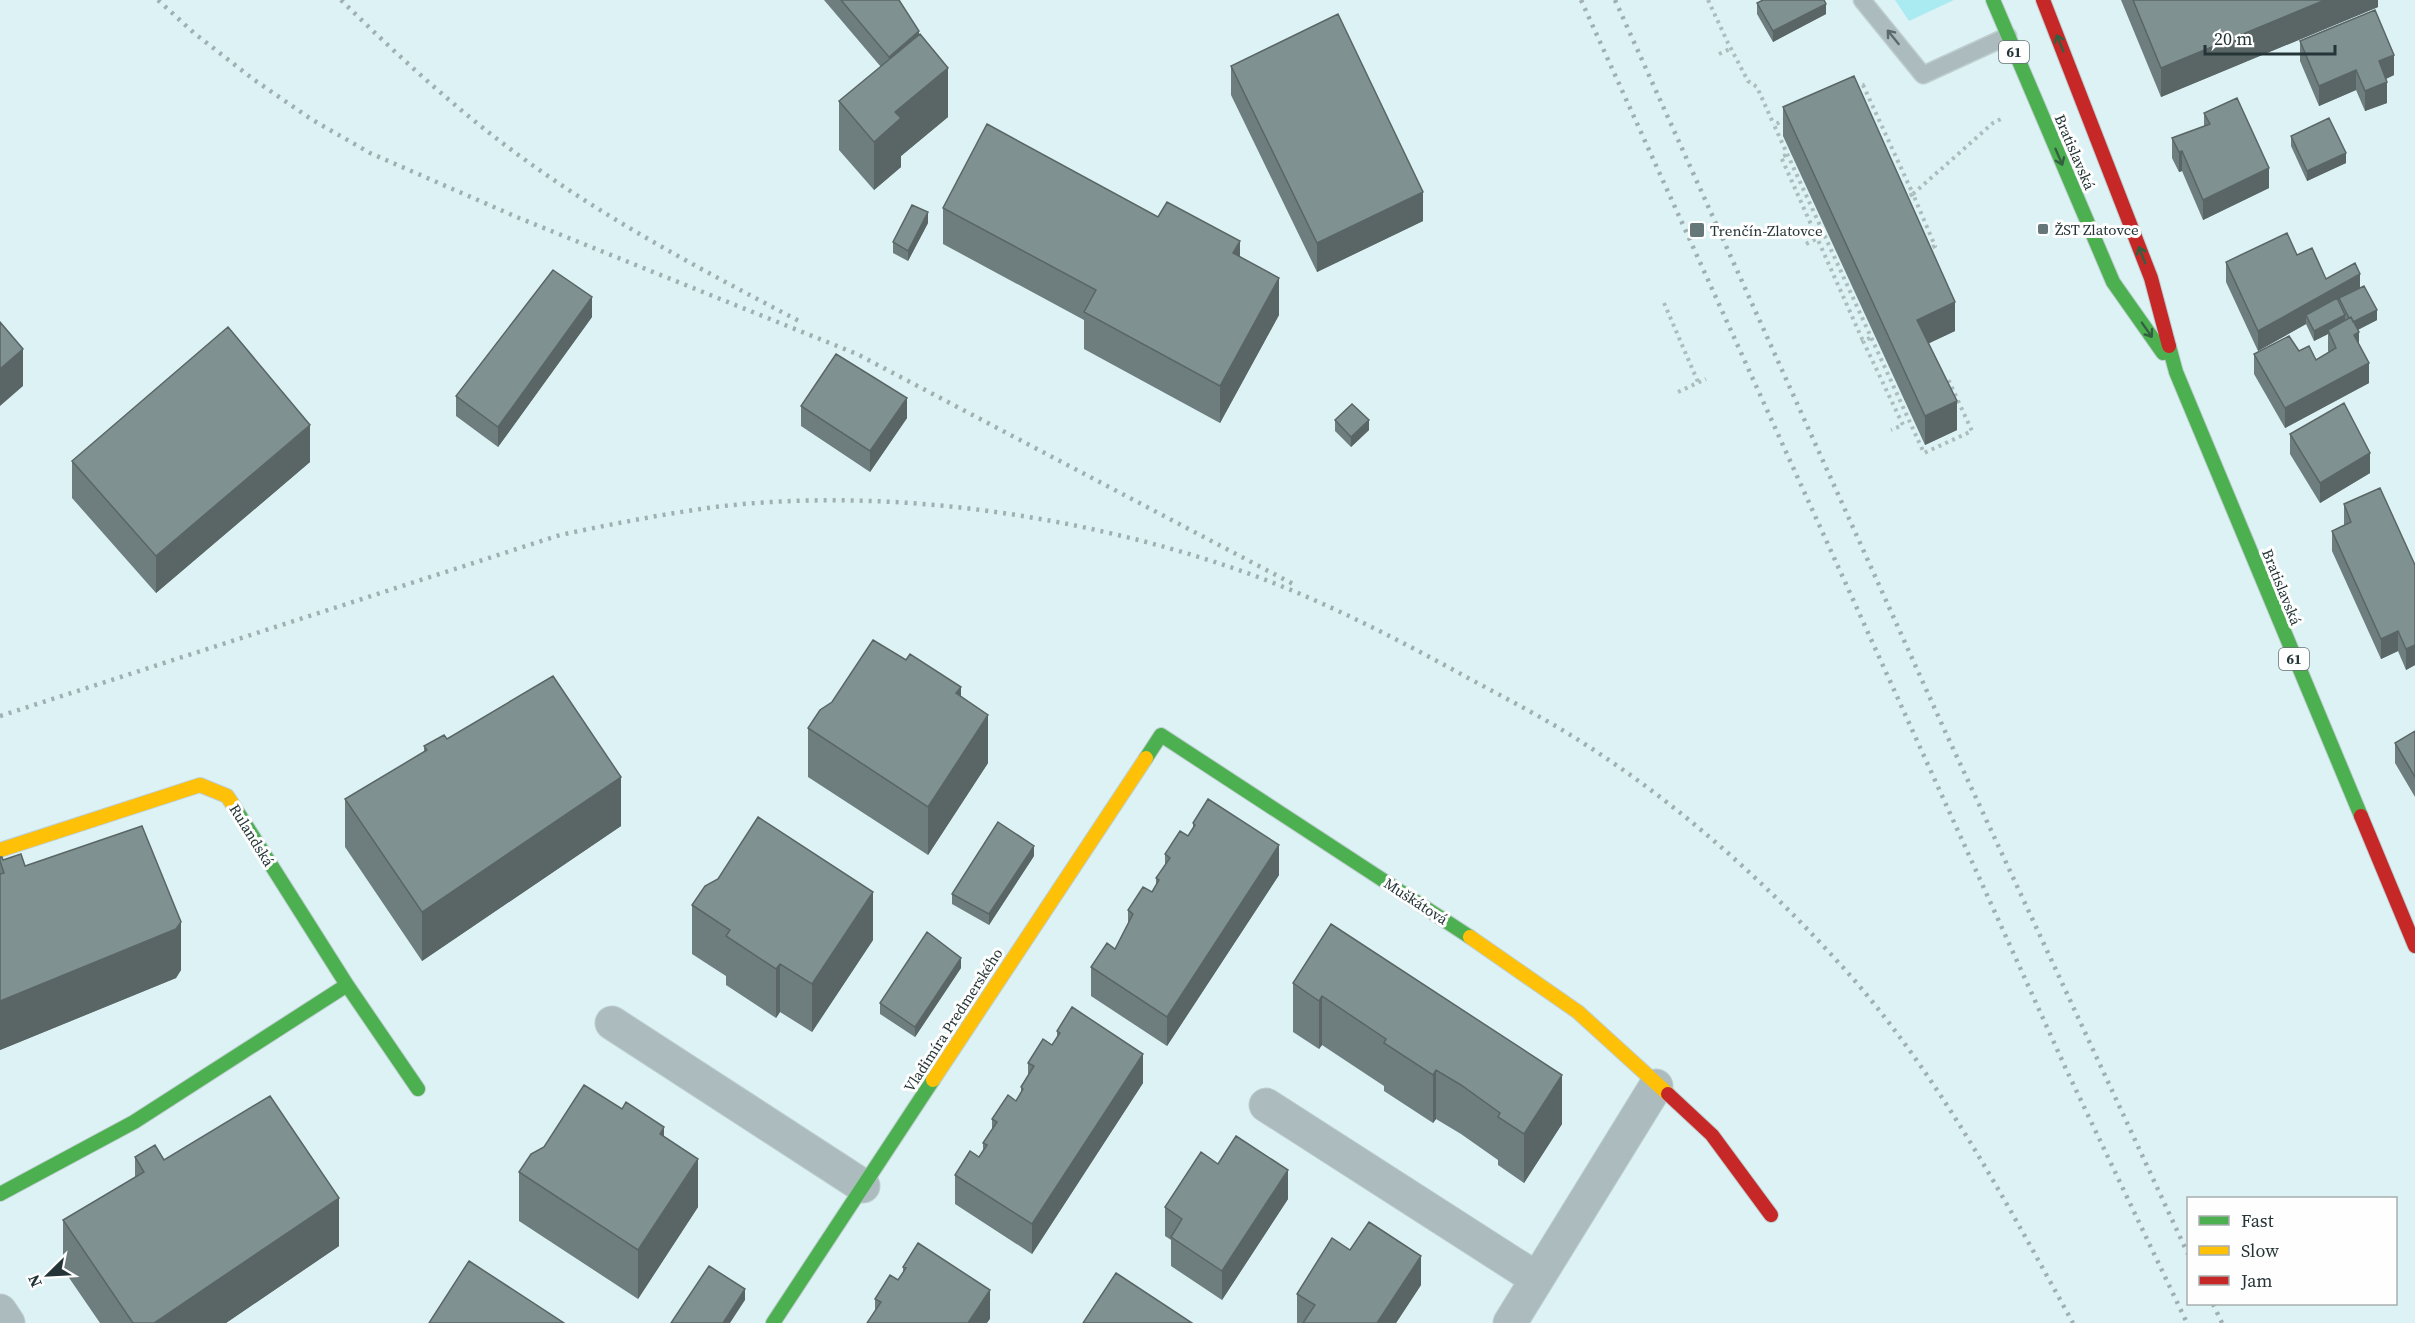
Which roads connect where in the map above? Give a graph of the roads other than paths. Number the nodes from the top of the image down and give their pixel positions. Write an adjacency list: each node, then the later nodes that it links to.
1 (1862, 0): 4 (lane, one-way to 1)
2 (1993, 0): 4 (street, Bratislavská / 61)
3 (2043, 0): 5 (street, Bratislavská / 61, one-way to 3)
4 (2008, 36): 5 (street, Bratislavská / 61, one-way to 5)
5 (2176, 372): 8 (street, Bratislavská / 61)
6 (1161, 735): 11 (street, Muškátová); 14 (street, Vladimíra Predmerského)
7 (0, 850): 9 (street, Rulandská)
8 (2415, 946)
9 (347, 985): 12 (street, Rulandská); 15 (street)
10 (612, 1023): 14 (street)
11 (1656, 1086): 16 (street, Muškátová); 17 (street)
12 (418, 1089)
13 (1266, 1105): 17 (street)
14 (863, 1186): 20 (street, Vladimíra Predmerského)
15 (0, 1194)
16 (1771, 1215)
17 (1537, 1279): 21 (street)
18 (0, 1311): 19 (street)
19 (8, 1323)
20 (772, 1323)
21 (1510, 1323)

